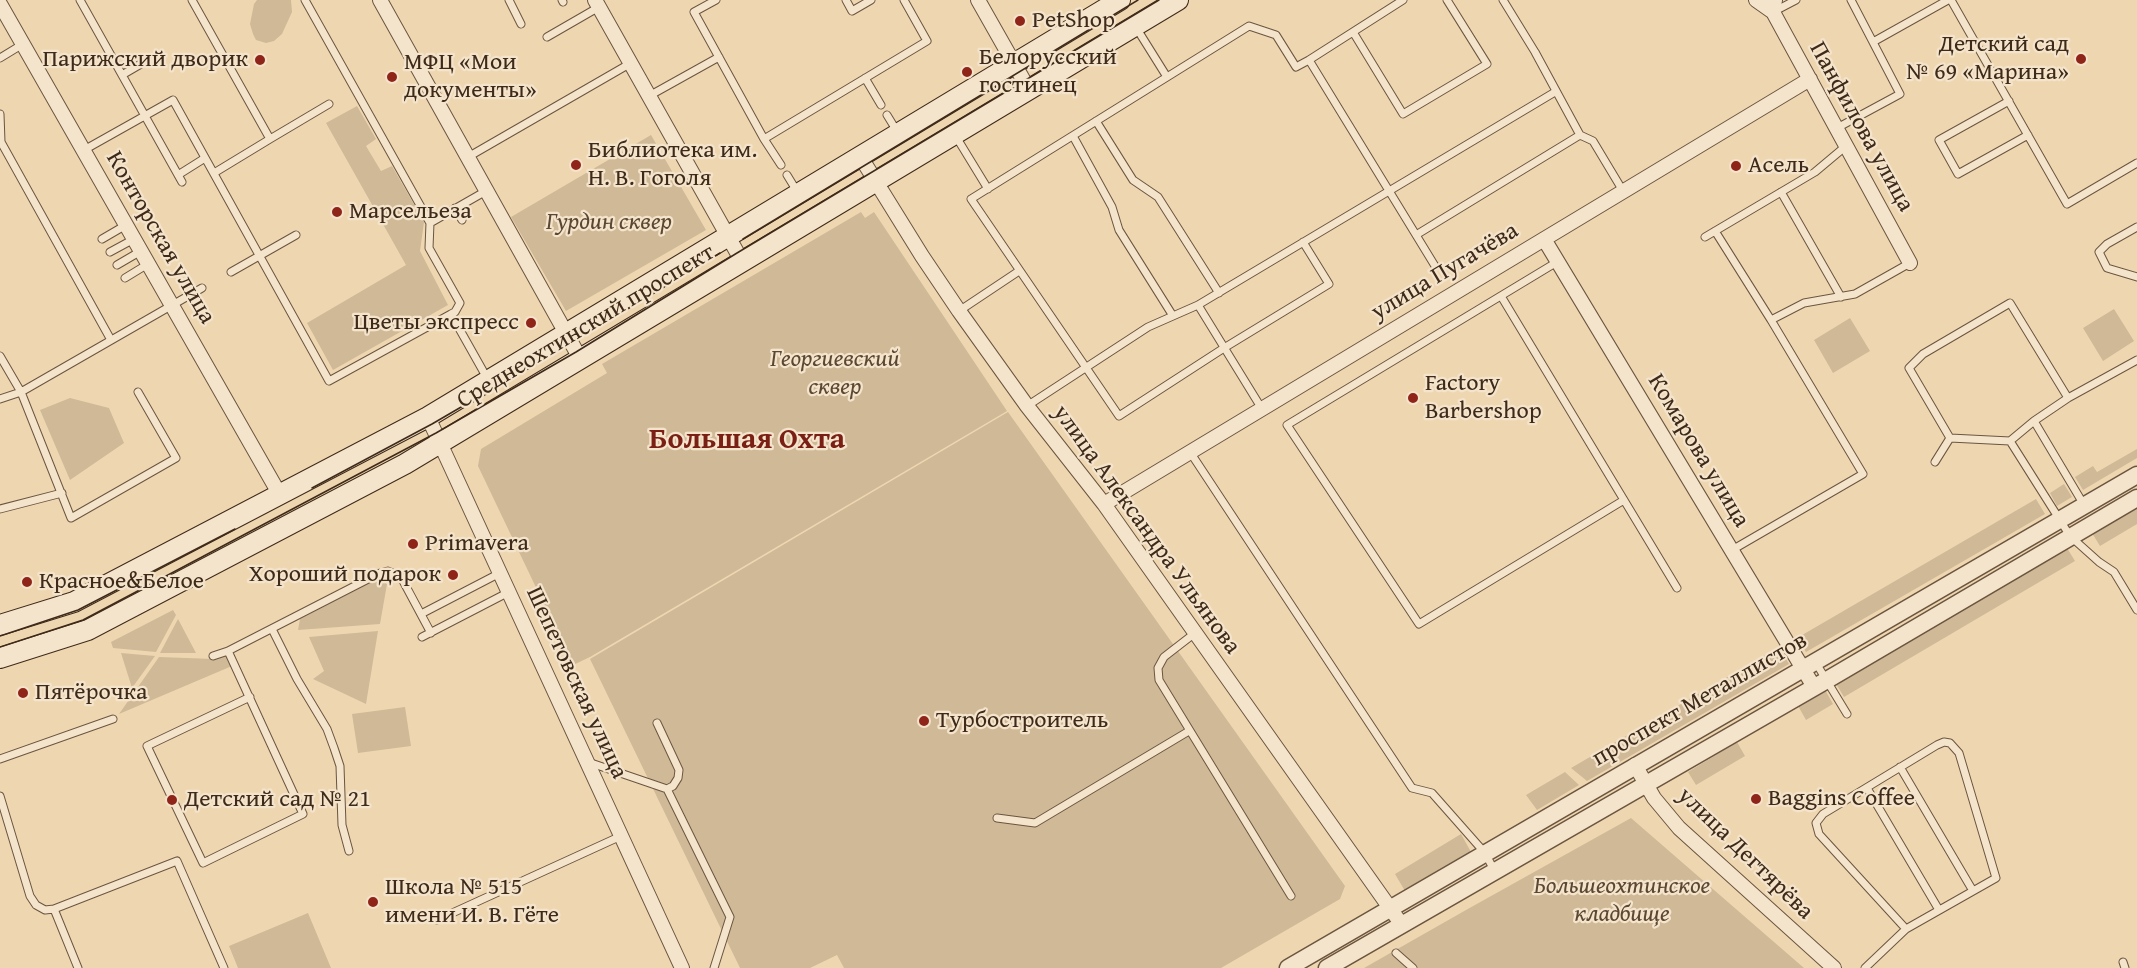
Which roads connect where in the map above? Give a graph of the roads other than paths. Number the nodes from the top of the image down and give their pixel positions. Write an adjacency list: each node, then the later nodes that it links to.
1 (80, 0): 37 (lane)
2 (192, 0): 57 (lane)
3 (305, 0): 80 (lane)
4 (380, 0): 63 (street)
5 (509, 0): 25 (lane)
6 (698, 0): 24 (lane)
7 (716, 0): 24 (lane)
8 (846, 0): 9 (lane)
9 (871, 0)
10 (904, 0): 38 (lane)
11 (978, 0): 36 (street)
12 (1120, 0): 36 (main road, Среднеохтинский проспект)
13 (1179, 0): 26 (main road, Среднеохтинский проспект)
14 (1403, 0): 27 (lane)
15 (1447, 0): 27 (lane)
16 (1503, 0): 42 (lane)
17 (1756, 0): 23 (street, Панфилова улица)
18 (1796, 0): 23 (lane)
19 (1851, 0): 29 (lane)
20 (1950, 0): 29 (lane); 44 (lane)
21 (597, 3): 28 (lane); 35 (street)
22 (0, 4): 30 (street, Конторская улица)
23 (1774, 6): 40 (street, Панфилова улица)
24 (702, 8): 31 (lane)
25 (521, 24)
26 (1135, 26): 39 (lane); 41 (main road, Среднеохтинский проспект)
27 (1353, 32): 33 (lane)
28 (547, 38)
29 (1873, 42): 51 (lane)
30 (23, 44): 32 (lane); 61 (street, Конторская улица)
31 (718, 57): 43 (lane); 58 (lane)
32 (0, 58)
33 (1310, 60): 39 (lane); 73 (lane)
34 (146, 61): 37 (lane)
35 (631, 63): 43 (street); 63 (lane)
36 (1013, 64): 41 (street); 52 (main road, Среднеохтинский проспект)
37 (122, 75): 49 (lane)
38 (865, 78): 46 (lane); 58 (lane)
39 (1167, 78): 50 (lane)
40 (1810, 79): 51 (street, Панфилова улица); 75 (street, улица Пугачёва)
41 (1029, 90): 53 (main road, Среднеохтинский проспект)
42 (1555, 92): 54 (lane); 73 (lane)
43 (649, 96): 86 (street)
44 (2009, 101): 55 (lane); 55 (lane)
45 (329, 104): 57 (lane)
46 (881, 105)
47 (0, 114): 59 (lane)
48 (887, 115): 52 (lane)
49 (145, 116): 61 (lane); 64 (lane); 69 (lane)
50 (1096, 121): 56 (lane); 106 (lane)
51 (1837, 128): 60 (street, Панфилова улица)
52 (898, 134): 62 (main road, Среднеохтинский проспект)
53 (955, 135): 71 (main road, Среднеохтинский проспект); 72 (lane)
54 (1580, 135): 75 (lane); 85 (lane)
55 (2028, 135): 65 (lane)
56 (1073, 136): 72 (lane); 113 (lane)
57 (270, 139): 67 (lane)
58 (764, 139): 66 (lane)
59 (0, 143): 116 (lane)
60 (1846, 146): 76 (lane); 97 (street, Панфилова улица)
61 (84, 150): 81 (street, Конторская улица)
62 (861, 156): 71 (street, улица Александра Ульянова); 77 (main road, Среднеохтинский проспект)
63 (468, 157): 74 (street)
64 (205, 158): 67 (lane); 69 (lane)
65 (2137, 163)
66 (781, 165)
67 (214, 173): 94 (lane)
68 (787, 174): 77 (lane)
69 (178, 175): 70 (lane)
70 (182, 182)
71 (876, 182): 96 (main road, Среднеохтинский проспект); 111 (street, улица Александра Ульянова)
72 (988, 189): 101 (lane)
73 (1389, 190): 85 (lane); 91 (lane)
74 (486, 191): 78 (lane); 115 (street)
75 (1623, 191): 90 (street, улица Пугачёва)
76 (1781, 192): 83 (lane); 108 (lane)
77 (798, 194): 86 (main road, Среднеохтинский проспект)
78 (455, 208): 79 (lane); 80 (lane)
79 (462, 220)
80 (429, 222): 112 (lane)
81 (126, 225): 88 (street, Конторская улица); 89 (lane)
82 (2137, 227): 103 (lane)
83 (1715, 231): 87 (lane); 114 (lane)
84 (297, 235): 94 (lane)
85 (1416, 235): 100 (lane)
86 (728, 236): 96 (street); 115 (main road, Среднеохтинский проспект)
87 (1705, 237)
88 (134, 238): 92 (street, Конторская улица); 93 (lane)
89 (102, 239)
90 (1544, 239): 95 (street, Комарова улица); 128 (street, улица Пугачёва)
91 (1303, 242): 106 (lane); 117 (lane)
92 (141, 251): 98 (street, Конторская улица); 99 (lane)
93 (110, 252)
94 (259, 255): 102 (lane); 112 (lane)
95 (1557, 262): 107 (lane); 146 (street, Комарова улица)
96 (743, 263): 119 (main road, Среднеохтинский проспект)
97 (1910, 263): 108 (lane)
98 (148, 264): 104 (lane); 109 (street, Конторская улица)
99 (117, 265)
100 (1435, 266)
101 (1019, 271): 111 (lane); 121 (lane)
102 (231, 272)
103 (2137, 277)
104 (125, 278)
105 (201, 288): 109 (lane)
106 (1219, 293): 110 (lane)
107 (1501, 296): 140 (lane); 140 (lane)
108 (1841, 297): 114 (lane)
109 (171, 305): 116 (lane); 138 (street, Конторская улица)
110 (1198, 305): 113 (lane); 117 (lane)
111 (959, 310): 127 (street, улица Александра Ульянова)
112 (451, 314): 122 (lane)
113 (1173, 316): 121 (lane)
114 (1770, 320): 146 (lane)
115 (566, 333): 119 (street); 122 (main road, Среднеохтинский проспект)
116 (111, 340): 123 (lane)
117 (1224, 348): 121 (lane); 128 (lane)
118 (0, 356): 123 (lane)
119 (581, 360): 133 (main road, Среднеохтинский проспект)
120 (2137, 360): 125 (lane)
121 (1085, 367): 127 (lane)
122 (488, 380): 129 (main road, Среднеохтинский проспект)
123 (21, 392): 126 (lane); 137 (lane)
124 (138, 392): 137 (lane)
125 (2068, 398): 130 (lane); 131 (lane)
126 (0, 399)
127 (1027, 406): 141 (street, улица Александра Ульянова)
128 (1262, 409): 134 (street, улица Пугачёва)
129 (428, 417): 133 (street, Шепетовская улица); 138 (main road, Среднеохтинский проспект)
130 (2034, 421): 132 (lane); 142 (lane)
131 (1950, 438): 132 (lane); 135 (lane)
132 (2010, 441): 144 (lane)
133 (441, 443): 147 (street, Шепетовская улица); 159 (main road, Среднеохтинский проспект)
134 (1190, 452): 141 (street, улица Пугачёва); 178 (lane)
135 (1935, 462)
136 (2137, 475): 142 (street, проспект Металлистов)
137 (62, 493): 143 (lane)
138 (280, 495): 152 (main road, Среднеохтинский проспект)
139 (2137, 498): 145 (street, проспект Металлистов)
140 (1624, 500): 148 (lane)
141 (1104, 504): 155 (street, улица Александра Ульянова)
142 (2084, 506): 144 (street, проспект Металлистов)
143 (0, 509)
144 (2060, 520): 145 (lane); 160 (street, проспект Металлистов)
145 (2070, 536): 150 (lane); 161 (street, проспект Металлистов)
146 (1732, 550): 160 (street, Комарова улица)
147 (501, 573): 149 (street, Шепетовская улица); 151 (lane)
148 (1677, 588)
149 (509, 592): 154 (lane); 168 (street, Шепетовская улица)
150 (2137, 610)
151 (421, 614): 153 (lane); 154 (lane)
152 (0, 625)
153 (272, 629): 157 (lane); 177 (lane)
154 (431, 633): 156 (lane)
155 (1195, 633): 166 (lane); 182 (street, улица Александра Ульянова)
156 (422, 637)
157 (228, 651): 158 (lane); 162 (lane)
158 (213, 656)
159 (0, 658)
160 (1809, 664): 161 (street, Комарова улица); 169 (street, проспект Металлистов)
161 (1821, 683): 163 (lane); 171 (street, проспект Металлистов)
162 (250, 697): 162 (lane)
163 (1847, 714)
164 (113, 719): 167 (lane)
165 (657, 723): 173 (lane)
166 (1189, 731): 175 (lane); 181 (lane)
167 (0, 759)
168 (588, 762): 173 (lane); 176 (street, Шепетовская улица)
169 (1635, 765): 171 (street, улица Дегтярёва); 178 (street, проспект Металлистов)
170 (1900, 767): 172 (lane); 180 (lane); 180 (lane)
171 (1646, 784): 179 (street, проспект Металлистов); 196 (street, улица Дегтярёва)
172 (1867, 788): 184 (lane); 187 (lane)
173 (667, 789): 192 (lane)
174 (0, 796): 183 (lane)
175 (997, 818)
176 (621, 836): 185 (lane); 191 (street, Шепетовская улица)
177 (349, 851)
178 (1485, 853): 179 (lane); 182 (street, проспект Металлистов)
179 (1495, 871): 186 (street, проспект Металлистов)
180 (1973, 891): 184 (lane)
181 (1291, 896)
182 (1391, 908): 186 (street, улица Александра Ульянова); 193 (street, проспект Металлистов)
183 (54, 909): 189 (lane); 190 (lane)
184 (1940, 910): 187 (lane)
185 (437, 920)
186 (1402, 925): 194 (street, проспект Металлистов)
187 (1906, 929): 197 (lane)
188 (1396, 953): 195 (lane)
189 (78, 968)
190 (224, 968)
191 (682, 968)
192 (714, 968)
193 (1288, 968)
194 (1327, 968)
195 (1413, 968)
196 (1833, 968)
197 (1865, 968)

